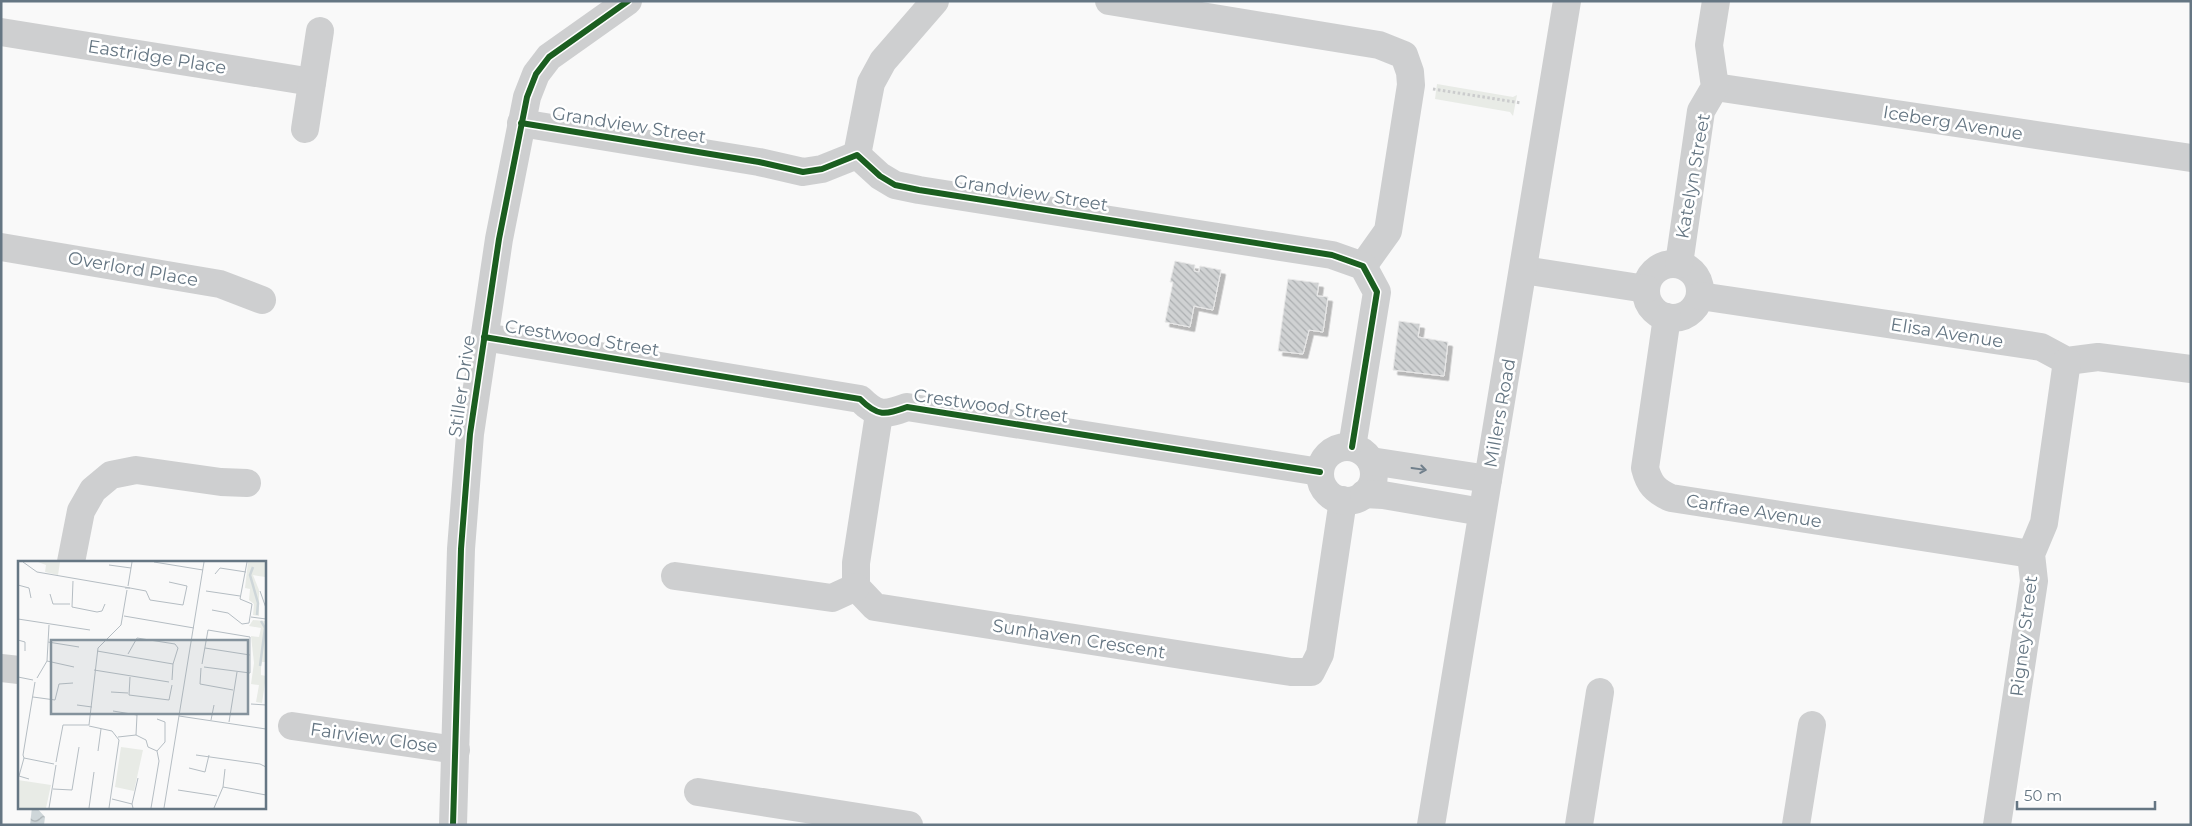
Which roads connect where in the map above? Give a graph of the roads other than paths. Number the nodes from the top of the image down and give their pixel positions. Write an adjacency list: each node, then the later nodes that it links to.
1 (628, 1): 10 (street, Stiller Drive)
2 (935, 1): 12 (street)
3 (1109, 1): 16 (street)
4 (1568, 1): 17 (street, Millers Road)
5 (1716, 1): 9 (street)
6 (320, 31): 8 (street)
7 (1, 32): 8 (street, Eastridge Place)
8 (312, 82): 11 (street)
9 (1715, 87): 13 (street, Iceberg Avenue); 15 (street, Katelyn Street)
10 (521, 123): 12 (street, Grandview Street); 22 (street, Stiller Drive)
11 (305, 129)
12 (857, 156): 16 (street, Grandview Street)
13 (2191, 158)
14 (1, 247): 20 (street, Overlord Place)
15 (1679, 264): 18 (street); 19 (street)
16 (1363, 266): 26 (street)
17 (1524, 270): 18 (street); 28 (street, Millers Road)
18 (1646, 290): 21 (street)
19 (1700, 296): 21 (street); 23 (street, Elisa Avenue)
20 (262, 300)
21 (1667, 317): 32 (street, Carfrae Avenue)
22 (484, 337): 25 (street, Crestwood Street); 41 (street, Stiller Drive)
23 (2067, 361): 24 (street); 32 (street, Rigney Street)
24 (2191, 368)
25 (879, 414): 27 (street, Crestwood Street); 35 (street)
26 (1362, 454): 27 (street); 28 (street, one-way to 28); 30 (street)
27 (1320, 472): 30 (street)
28 (1488, 479): 31 (street, Millers Road)
29 (247, 483): 33 (street)
30 (1354, 497): 31 (street); 35 (street, Sunhaven Crescent)
31 (1482, 512): 45 (street, Millers Road)
32 (2031, 554): 48 (street, Rigney Street)
33 (71, 561)
34 (675, 576): 35 (street)
35 (856, 587)
36 (1, 668): 37 (street)
37 (18, 670)
38 (1600, 692): 46 (street)
39 (292, 726): 41 (street, Fairview Close)
40 (1812, 726): 47 (street)
41 (456, 750): 43 (street, Stiller Drive)
42 (698, 792): 44 (street)
43 (453, 825)
44 (909, 825)
45 (1431, 825)
46 (1578, 825)
47 (1796, 825)
48 (1997, 825)

